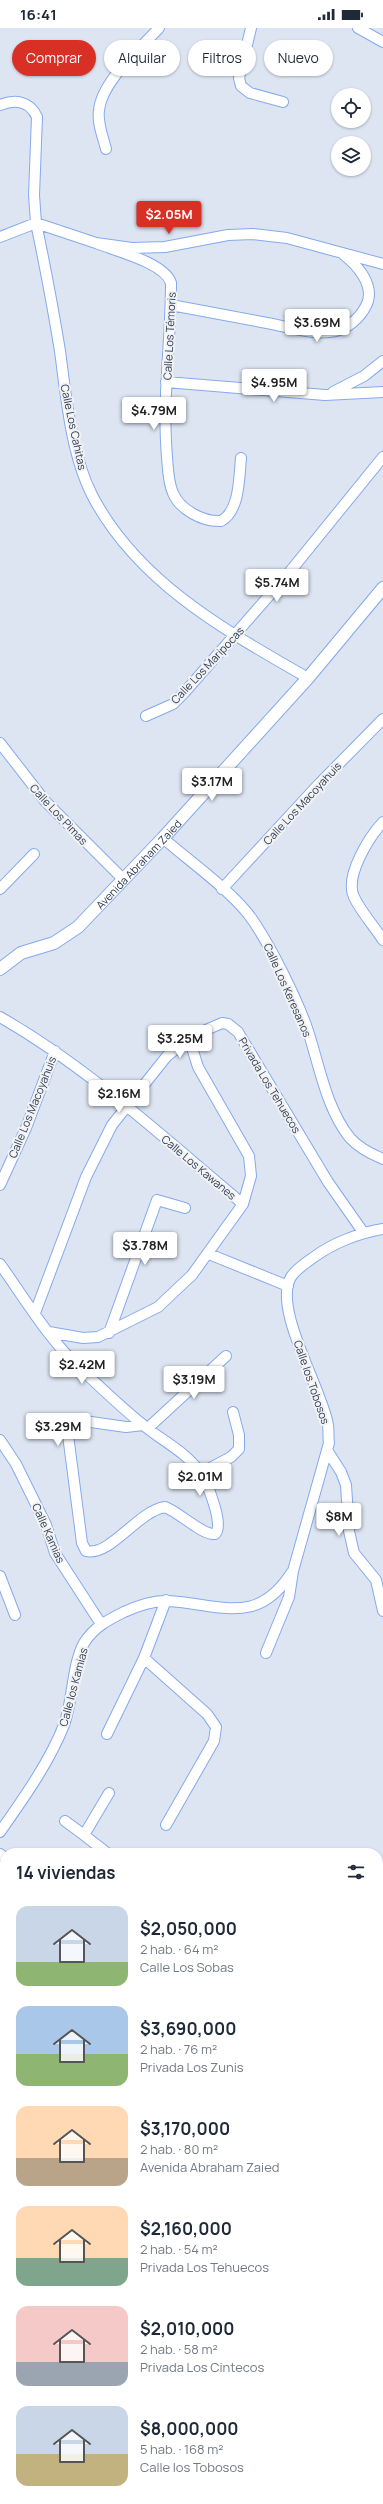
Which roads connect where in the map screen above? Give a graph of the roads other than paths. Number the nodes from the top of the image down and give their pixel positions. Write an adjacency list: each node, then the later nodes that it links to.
1 (159, 28): 7 (street)
2 (251, 28): 5 (street)
3 (358, 28): 4 (street)
4 (383, 42)
5 (283, 102)
6 (0, 106): 8 (street, Calle Los Cahitas)
7 (106, 149)
8 (36, 224): 9 (street); 10 (street); 21 (street, Calle Los Cahitas)
9 (0, 237)
10 (96, 243): 11 (street); 13 (street, Calle Los Témoris)
11 (342, 253): 12 (street); 13 (street)
12 (383, 264)
13 (171, 305): 15 (street, Calle Los Témoris)
14 (383, 361): 17 (street)
15 (166, 382): 17 (street); 19 (street, Calle Los Témoris)
16 (383, 392): 17 (street)
17 (325, 395)
18 (383, 457): 21 (street, Calle Los Maripocas)
19 (241, 458)
20 (383, 588): 22 (street, Avenida Abraham Zaied)
21 (234, 636): 22 (street, Calle Los Cahitas); 23 (street, Calle Los Maripocas)
22 (308, 678): 27 (street, Avenida Abraham Zaied)
23 (146, 716)
24 (383, 719): 31 (street, Calle Los Macoyahuis)
25 (0, 743): 29 (street, Calle Los Pimas)
26 (383, 822): 32 (street)
27 (163, 838): 29 (street, Avenida Abraham Zaied); 31 (street, Calle Los Keresanos)
28 (34, 854): 30 (street)
29 (123, 879): 33 (street, Avenida Abraham Zaied)
30 (0, 889)
31 (222, 889): 38 (street, Calle Los Keresanos)
32 (383, 940)
33 (0, 969)
34 (0, 1017): 36 (street, Calle Los Kawanes)
35 (192, 1036): 37 (street, Privada Los Tehuecos); 40 (street); 43 (street, Privada Los Tehuecos)
36 (55, 1051): 37 (street, Calle Los Kawanes); 39 (street, Calle Los Macoyahuis)
37 (126, 1106): 40 (street, Calle Los Kawanes); 47 (street, Privada Los Tehuecos)
38 (383, 1159)
39 (0, 1185)
40 (243, 1204): 44 (street)
41 (185, 1208): 49 (street)
42 (383, 1229): 43 (street)
43 (364, 1232): 46 (street)
44 (209, 1254): 46 (street); 49 (street)
45 (0, 1264): 47 (street)
46 (288, 1286): 54 (street, Calle los Tobosos)
47 (35, 1313): 48 (street)
48 (49, 1332): 49 (street); 52 (street)
49 (109, 1333)
50 (226, 1356): 52 (street)
51 (233, 1412): 55 (street)
52 (146, 1427): 55 (street); 55 (street)
53 (0, 1440): 61 (street, Calle Kamias)
54 (327, 1450): 56 (street, Calle los Tobosos); 59 (street)
55 (201, 1473)
56 (293, 1571): 58 (street, Calle los Kamias); 62 (street, Calle los Tobosos)
57 (0, 1576): 60 (street)
58 (166, 1600): 61 (street, Calle los Kamias); 63 (street)
59 (383, 1611)
60 (14, 1615)
61 (101, 1624): 68 (street, Calle los Kamias)
62 (266, 1653)
63 (144, 1658): 64 (street); 67 (street)
64 (107, 1734)
65 (109, 1793): 69 (street)
66 (65, 1821): 69 (street)
67 (166, 1826)
68 (0, 1832)
69 (84, 1835): 70 (street)
70 (101, 1848)

